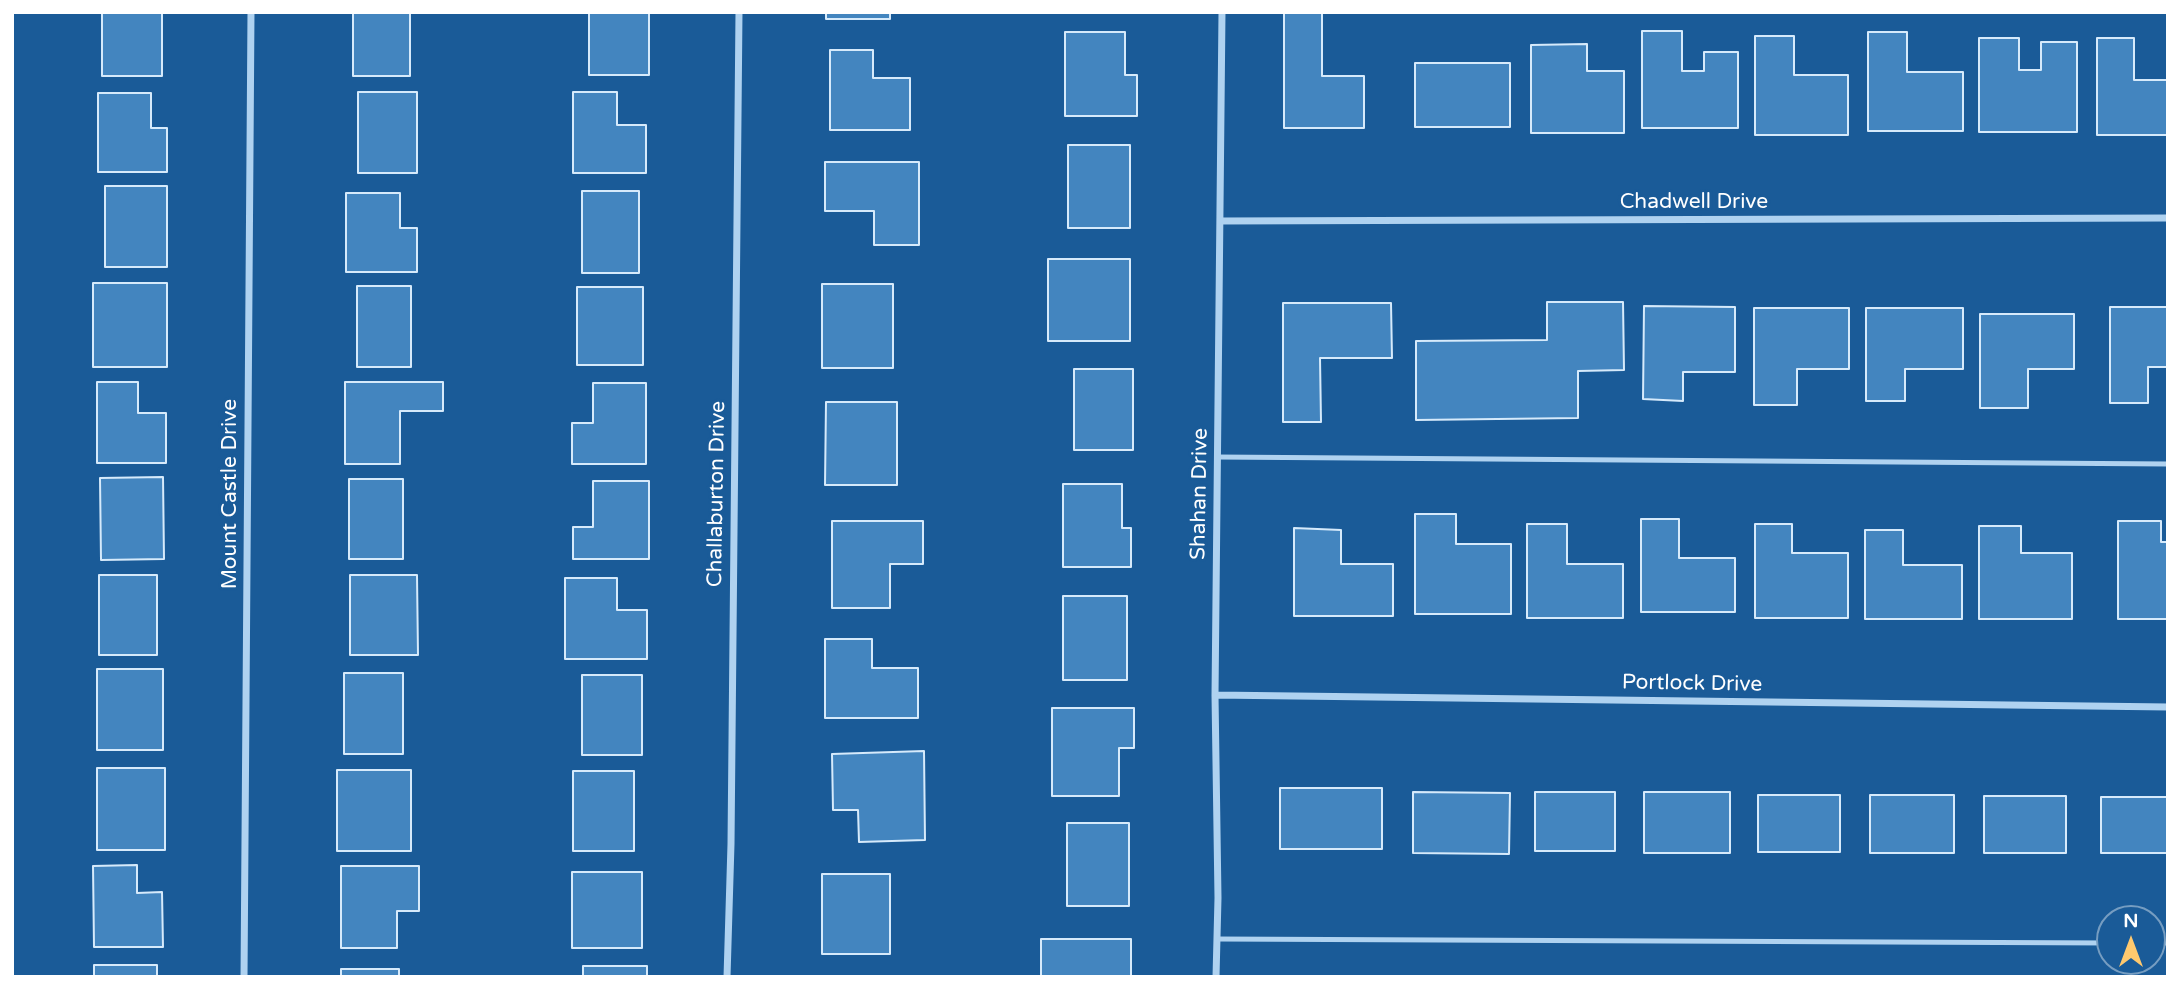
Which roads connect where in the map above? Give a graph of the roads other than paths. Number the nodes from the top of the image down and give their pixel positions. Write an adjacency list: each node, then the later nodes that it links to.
1 (251, 12): 12 (street, Mount Castle Drive)
2 (739, 12): 13 (street, Challaburton Drive)
3 (1222, 12): 5 (street, Shahan Drive)
4 (2168, 218): 5 (street, Chadwell Drive)
5 (1220, 221): 6 (street, Shahan Drive)
6 (1217, 457): 7 (lane); 8 (street, Shahan Drive)
7 (2168, 464)
8 (1215, 695): 9 (street, Portlock Drive); 10 (street, Shahan Drive)
9 (2168, 707)
10 (1217, 939): 11 (lane); 14 (street, Shahan Drive)
11 (2096, 943)
12 (244, 977)
13 (727, 977)
14 (1216, 977)

